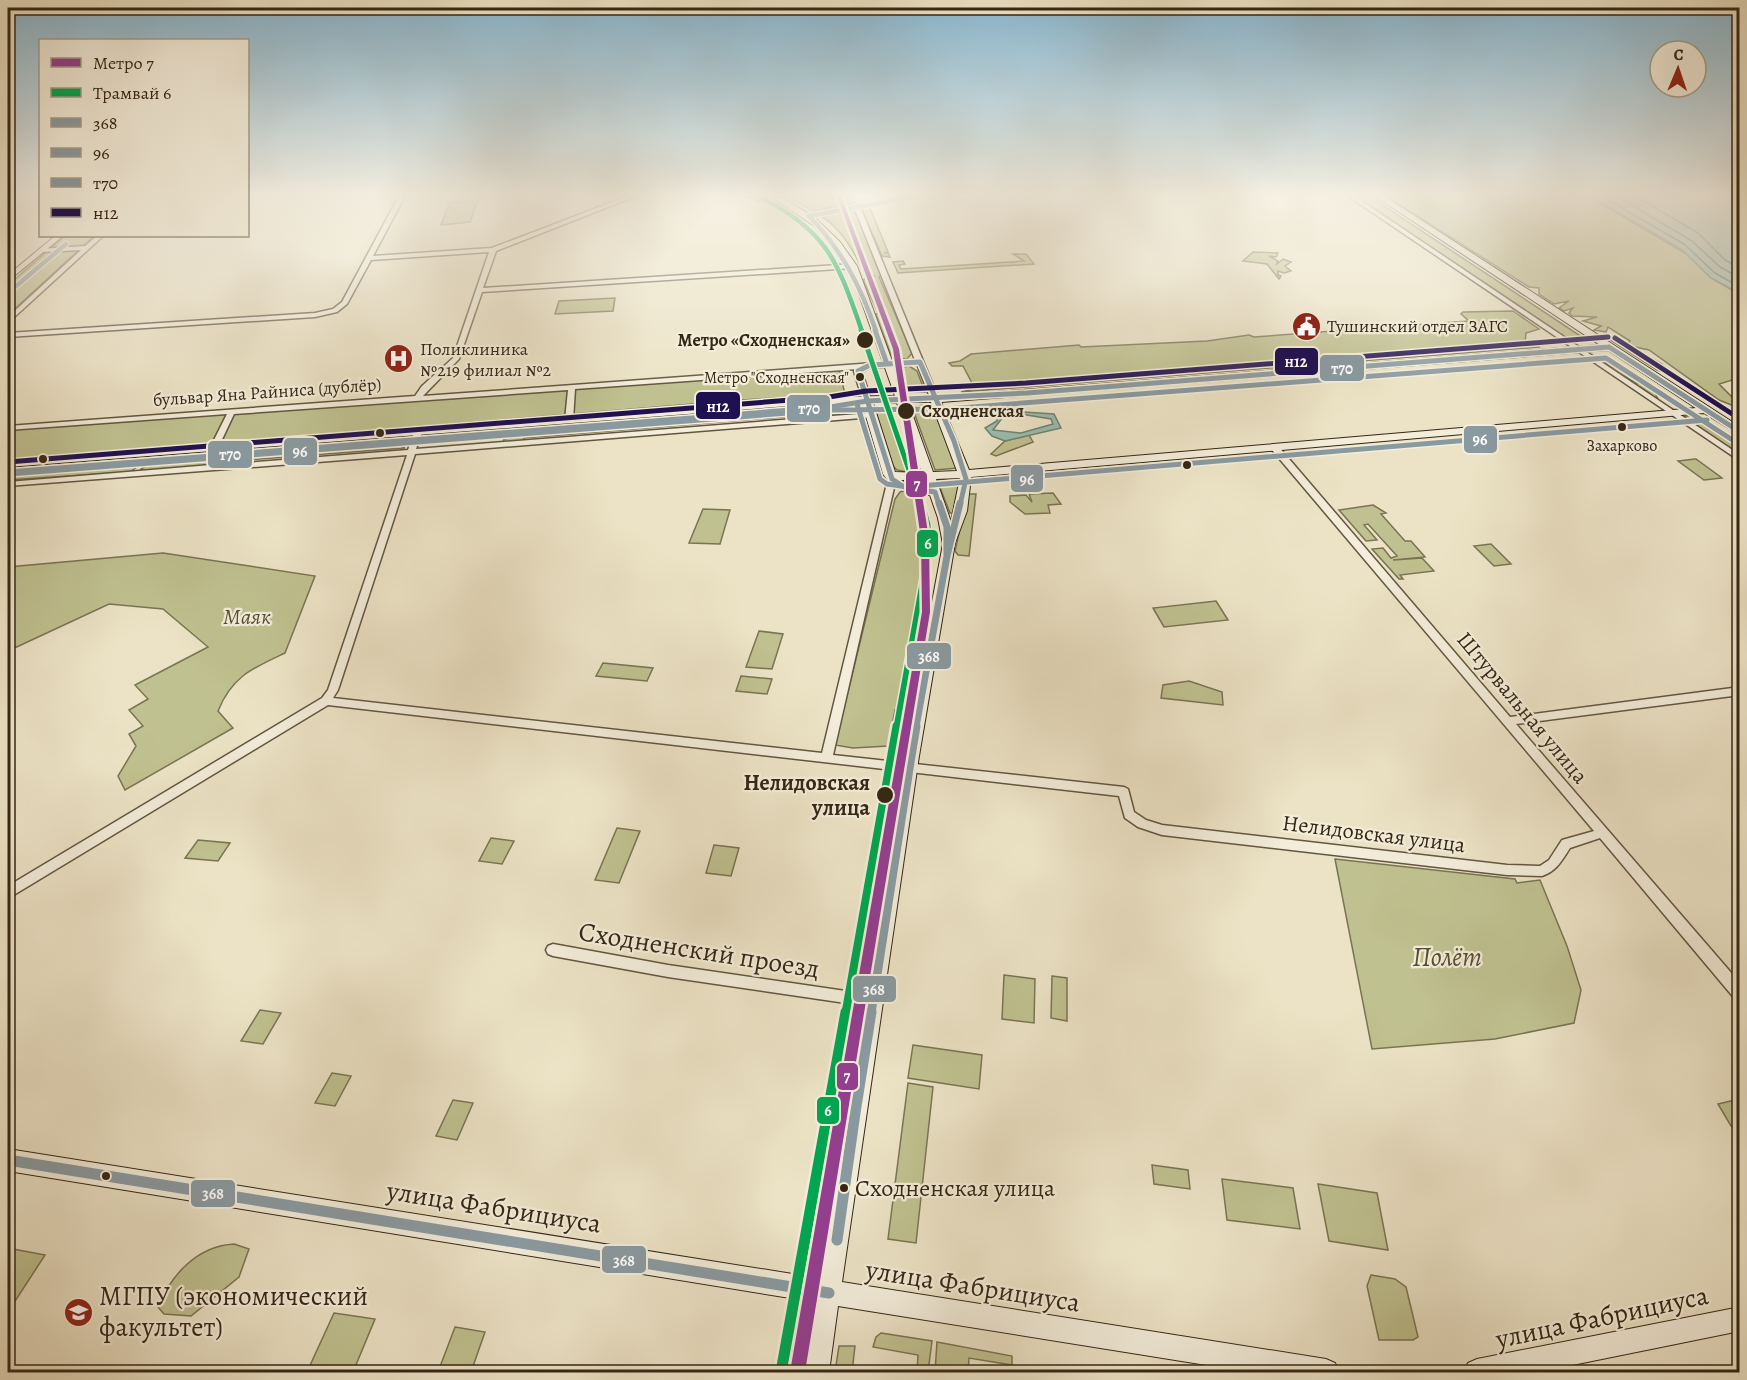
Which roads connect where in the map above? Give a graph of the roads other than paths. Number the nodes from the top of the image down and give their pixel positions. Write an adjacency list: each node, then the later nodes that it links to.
1 (30, 260): 10 (main road)
2 (73, 260): 12 (street)
3 (368, 260): 13 (street)
4 (489, 260): 11 (street)
5 (849, 260): 9 (main road)
6 (881, 260): 16 (street)
7 (1446, 260): 15 (street)
8 (1478, 260): 14 (main road)
9 (853, 266): 11 (street); 17 (main road)
10 (8, 279)
11 (479, 290): 22 (street)
12 (8, 320)
13 (8, 335)
14 (1610, 347): 15 (main road); 26 (main road)
15 (1577, 350): 24 (main road); 28 (street)
16 (920, 362): 17 (street, бульвар Яна Райниса (дублёр)); 24 (street)
17 (887, 364): 18 (street, бульвар Яна Райниса (дублёр)); 23 (main road)
18 (870, 365): 19 (street, бульвар Яна Райниса (дублёр)); 20 (street)
19 (840, 366): 20 (street); 21 (street, бульвар Яна Райниса (дублёр))
20 (859, 374): 25 (street)
21 (572, 386): 22 (street, бульвар Яна Райниса (дублёр)); 30 (street)
22 (418, 397): 27 (street, бульвар Яна Райниса (дублёр))
23 (901, 399): 24 (main road); 25 (main road); 45 (main road)
24 (935, 400): 43 (main road)
25 (867, 401): 29 (main road); 30 (main road); 33 (main road)
26 (1706, 410): 28 (main road); 32 (main road)
27 (232, 411): 31 (street, бульвар Яна Райниса (дублёр)); 35 (street)
28 (1671, 413): 34 (main road); 37 (street)
29 (871, 415): 36 (street); 44 (main road)
30 (569, 420): 33 (main road)
31 (8, 428)
32 (1740, 432)
33 (417, 436): 35 (main road); 36 (street)
34 (1275, 448): 43 (main road); 51 (street, Штурвальная улица)
35 (218, 451): 38 (main road); 39 (main road); 40 (street)
36 (411, 451): 40 (street); 50 (street)
37 (1740, 459)
38 (143, 461): 41 (main road); 42 (street)
39 (8, 464)
40 (215, 466): 42 (street)
41 (8, 472)
42 (135, 473): 46 (street)
43 (966, 474): 45 (main road); 48 (main road)
44 (890, 476): 45 (main road); 47 (main road); 52 (street)
45 (929, 477): 47 (main road)
46 (8, 483)
47 (935, 492): 48 (main road)
48 (949, 544): 53 (main road)
49 (1740, 692): 51 (street)
50 (326, 701): 52 (street, Нелидовская улица); 55 (street)
51 (1507, 721): 54 (street, Штурвальная улица)
52 (826, 759): 53 (street, Нелидовская улица)
53 (909, 767): 54 (street, Нелидовская улица); 58 (main road)
54 (1602, 833): 57 (street, Штурвальная улица)
55 (8, 892)
56 (554, 950): 58 (street, Сходненский проезд)
57 (1740, 994)
58 (873, 1001): 60 (main road)
59 (8, 1160): 60 (main road, улица Фабрициуса)
60 (829, 1293): 62 (main road); 63 (main road, улица Фабрициуса)
61 (1740, 1319): 64 (main road, улица Фабрициуса)
62 (816, 1372)
63 (1326, 1372)
64 (1477, 1372)

